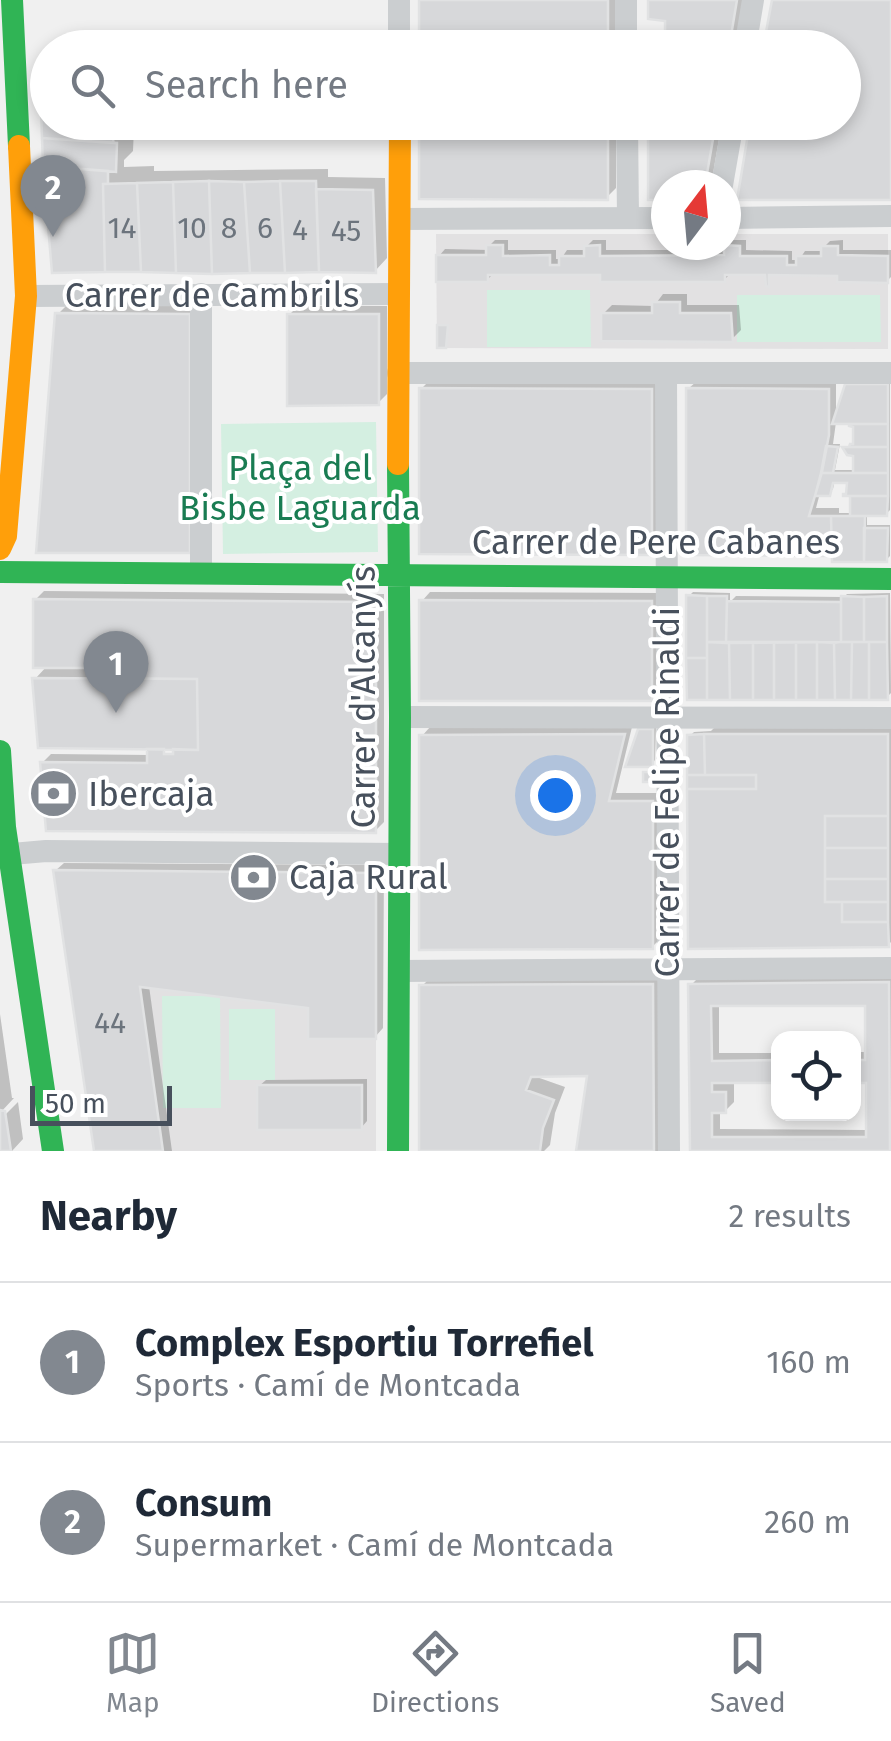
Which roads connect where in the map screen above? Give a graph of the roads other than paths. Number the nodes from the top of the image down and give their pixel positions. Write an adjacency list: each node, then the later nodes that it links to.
1 (12, 0): 19 (street)
2 (399, 0): 5 (street)
3 (626, 0): 6 (street)
4 (753, 0): 7 (street)
5 (399, 30)
6 (626, 30)
7 (748, 30)
8 (400, 140): 16 (street, Carrer d'Alcanyís)
9 (627, 140): 13 (street)
10 (729, 140): 11 (street)
11 (724, 170)
12 (891, 216): 15 (street)
13 (628, 218): 14 (street); 16 (street)
14 (651, 218)
15 (741, 218)
16 (400, 219): 18 (street, Carrer d'Alcanyís)
17 (201, 294): 18 (street, Carrer de Cambrils); 19 (street, Carrer de Cambrils); 25 (street)
18 (398, 294): 20 (street, Carrer d'Alcanyís)
19 (26, 296): 23 (street)
20 (398, 372): 22 (street); 26 (street, Carrer d'Alcanyís)
21 (891, 372): 22 (street)
22 (666, 373): 27 (street, Carrer de Felipe Rinaldi)
23 (0, 549)
24 (0, 572): 25 (street, Carrer de Pere Cabanes)
25 (202, 573): 26 (street, Carrer de Pere Cabanes)
26 (397, 575): 27 (street, Carrer de Pere Cabanes); 29 (street, Carrer d'Alcanyís)
27 (666, 578): 28 (street, Carrer de Pere Cabanes); 30 (street, Carrer de Felipe Rinaldi)
28 (891, 579)
29 (400, 718): 30 (street); 33 (street, Carrer d'Alcanyís)
30 (667, 718): 31 (street); 36 (street, Carrer de Felipe Rinaldi)
31 (891, 718)
32 (0, 751): 34 (street)
33 (399, 854): 34 (street); 37 (street, Carrer d'Alcanyís)
34 (5, 855): 38 (street)
35 (891, 968): 36 (street)
36 (668, 969): 37 (street); 40 (street, Carrer de Felipe Rinaldi)
37 (399, 971): 39 (street, Carrer d'Alcanyís)
38 (53, 1151)
39 (398, 1151)
40 (669, 1151)

